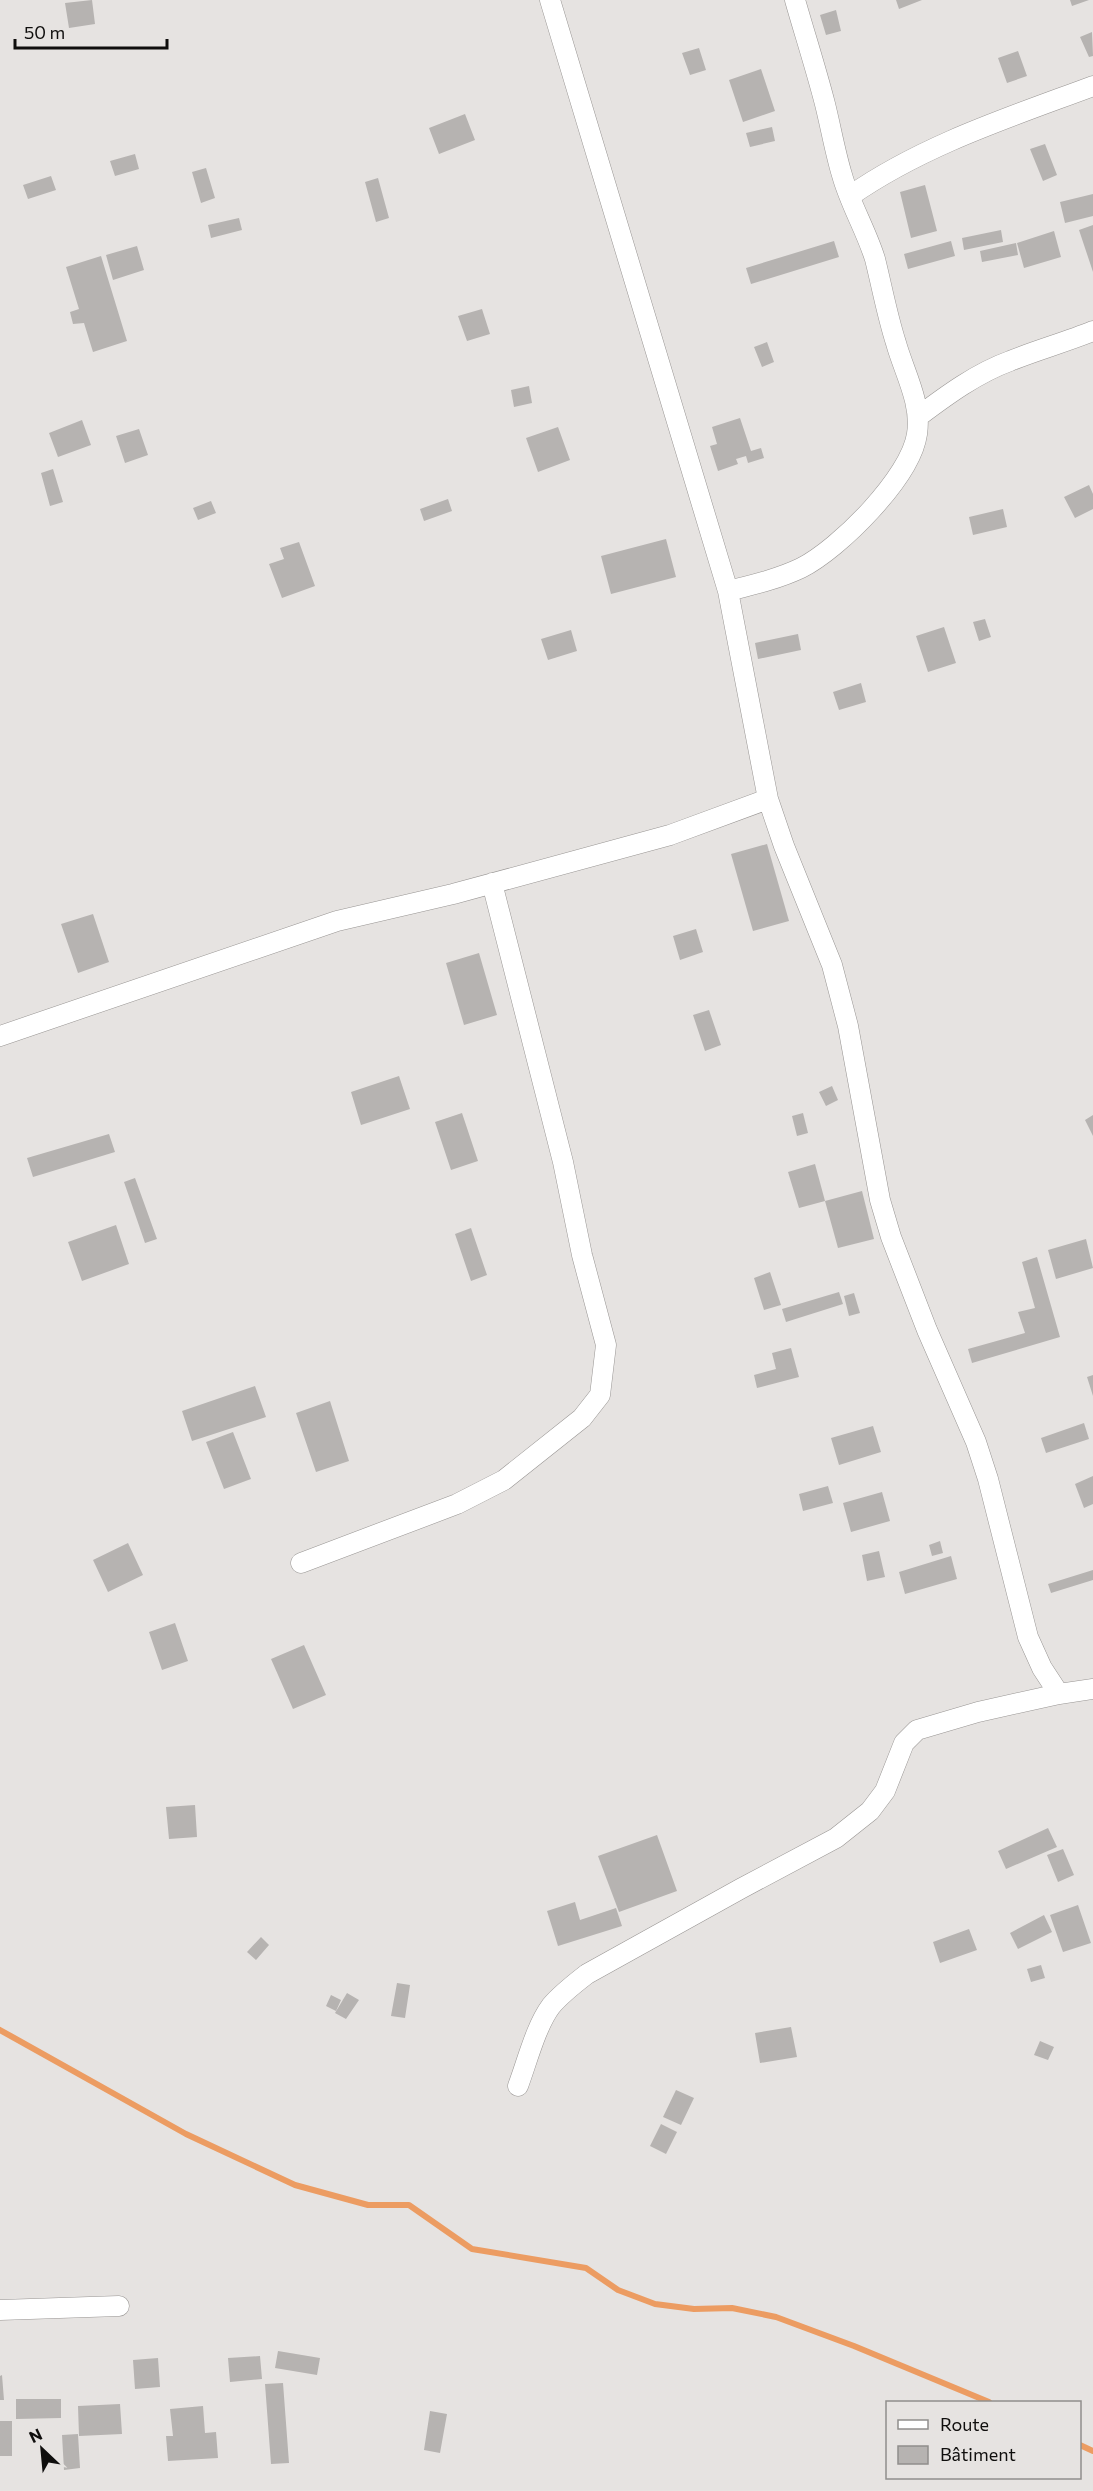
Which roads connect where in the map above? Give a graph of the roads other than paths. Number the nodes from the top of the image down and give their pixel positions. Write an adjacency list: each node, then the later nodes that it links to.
1 (550, 0): 7 (street)
2 (795, 0): 4 (street)
3 (1093, 86): 4 (street)
4 (850, 196): 6 (street)
5 (1093, 331): 6 (street)
6 (919, 416): 7 (street)
7 (728, 591): 8 (street)
8 (768, 799): 9 (street); 13 (street)
9 (492, 883): 10 (street); 11 (street)
10 (0, 1036)
11 (301, 1563)
12 (1093, 1689): 13 (street)
13 (1059, 1694): 14 (street)
14 (518, 2086)
15 (119, 2306): 16 (street)
16 (0, 2310)

